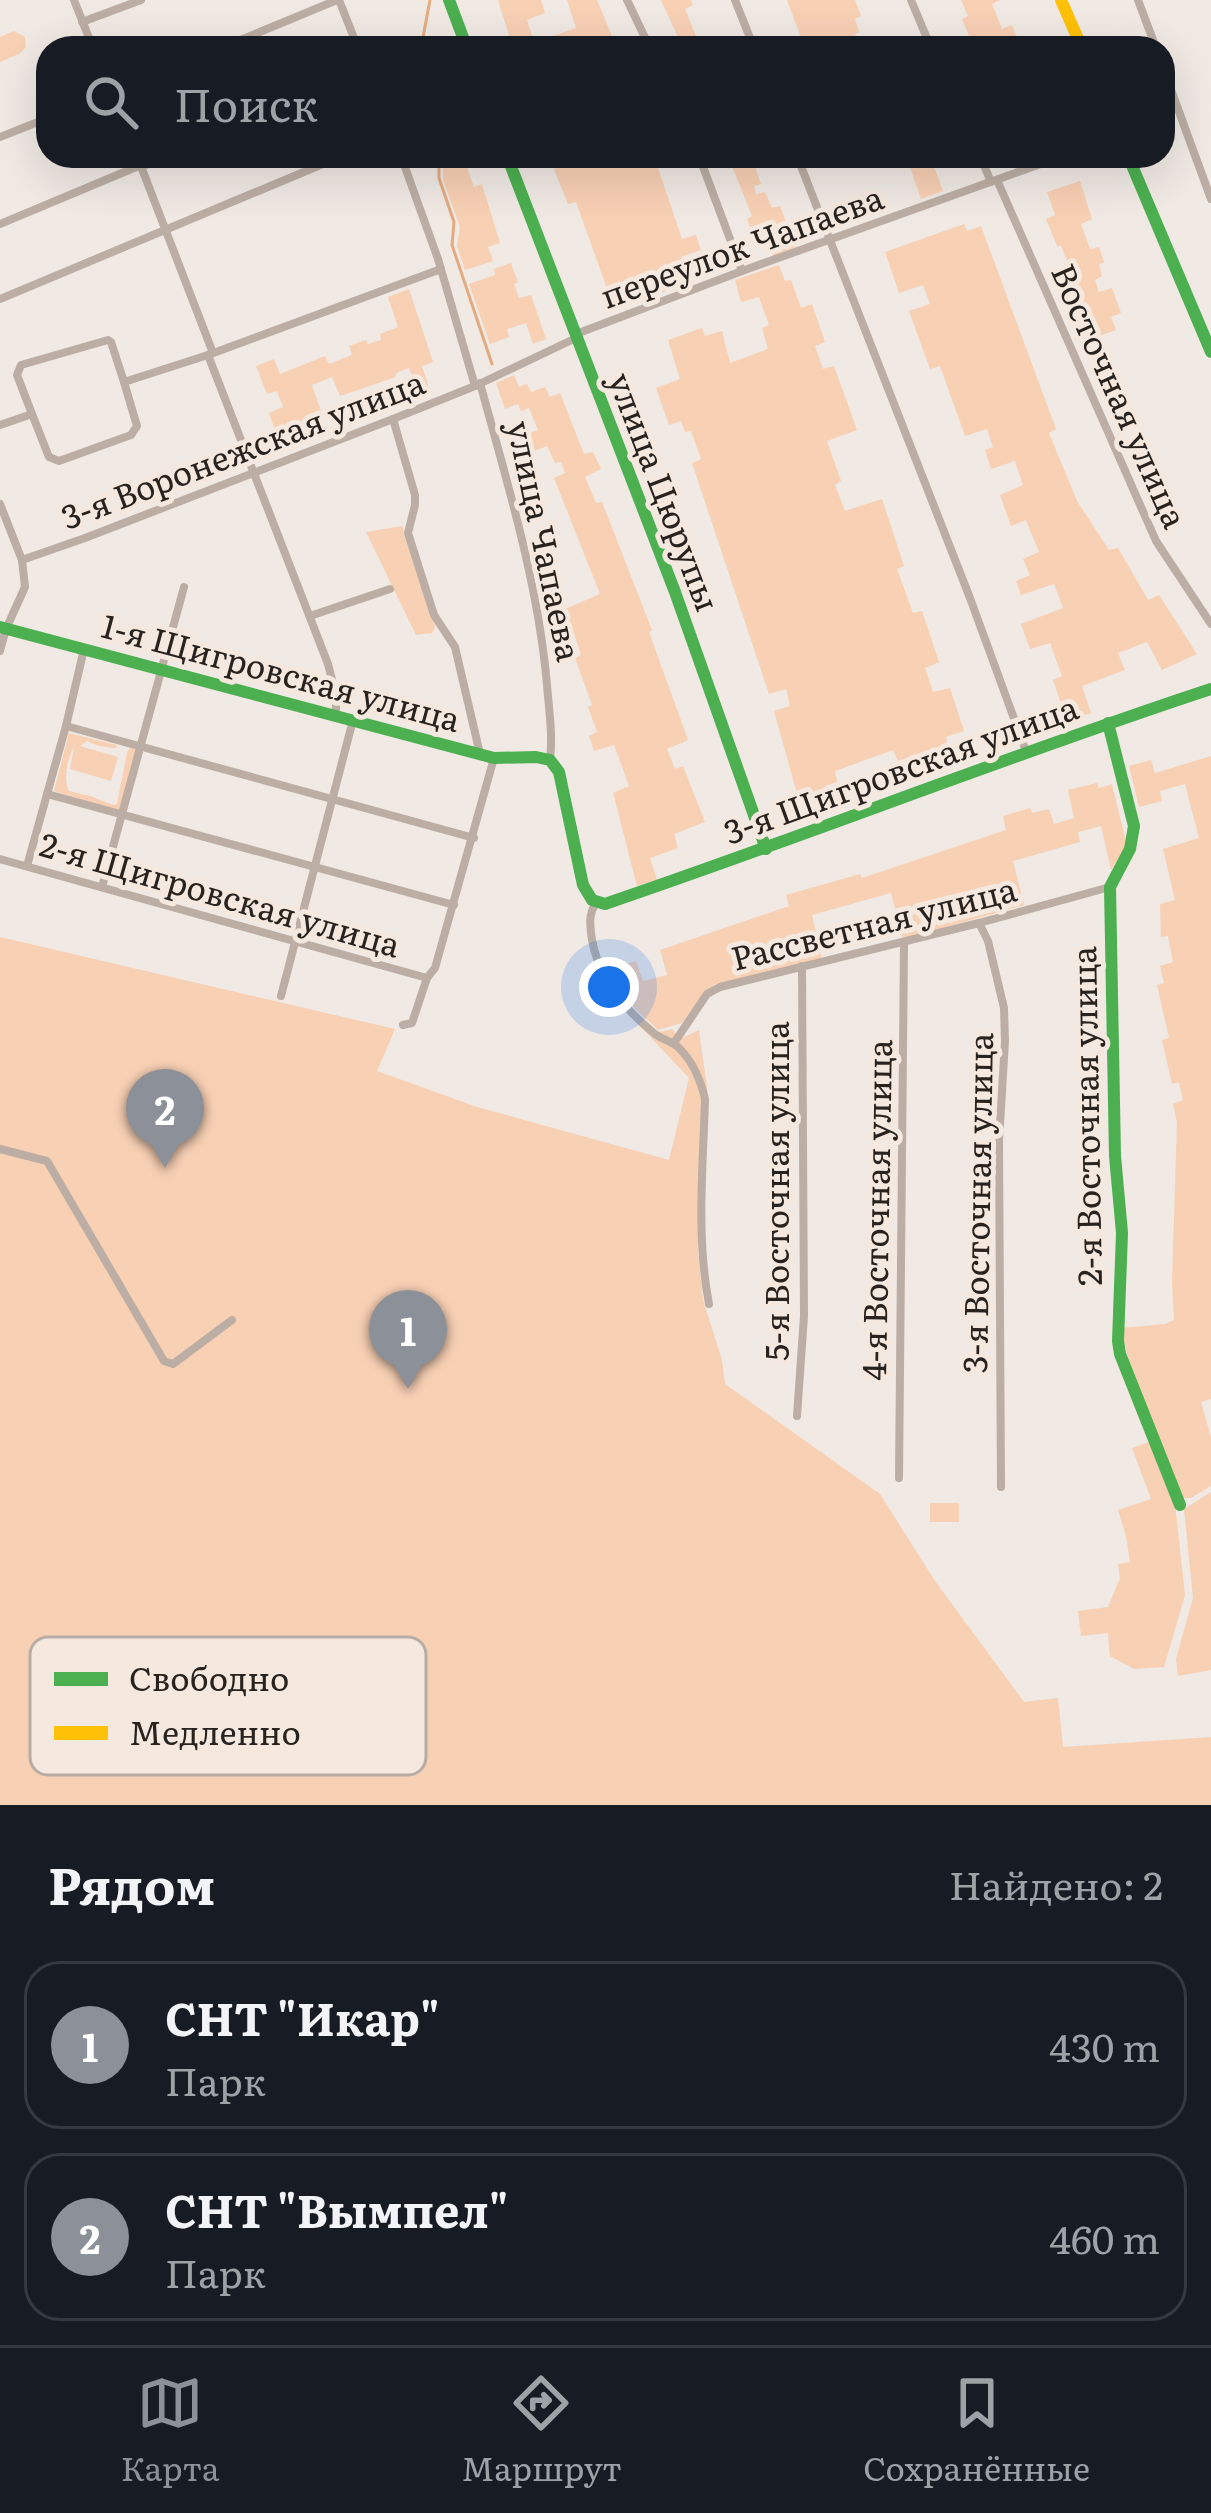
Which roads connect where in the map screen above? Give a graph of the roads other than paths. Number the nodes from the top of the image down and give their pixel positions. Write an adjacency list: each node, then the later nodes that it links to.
1 (74, 0): 10 (street)
2 (140, 0): 10 (street)
3 (338, 0): 12 (street); 13 (street)
4 (449, 0): 14 (street)
5 (627, 0): 15 (street)
6 (735, 0): 16 (street)
7 (911, 0): 17 (street)
8 (1061, 0): 18 (street)
9 (1138, 0): 19 (street)
10 (82, 22): 11 (street)
11 (88, 36)
12 (250, 36)
13 (353, 36)
14 (462, 36)
15 (644, 36)
16 (749, 36)
17 (926, 36)
18 (1077, 36)
19 (1152, 36)
20 (1175, 101): 34 (street)
21 (36, 123): 22 (street)
22 (0, 137)
23 (129, 168): 35 (street)
24 (142, 168): 36 (street)
25 (314, 168): 36 (street)
26 (404, 168): 38 (street, улица Чапаева)
27 (512, 168): 41 (street, улица Цюрупы)
28 (703, 168): 39 (street)
29 (802, 168): 37 (street)
30 (987, 168): 33 (street, Восточная улица)
31 (1028, 168): 33 (street, переулок Чапаева)
32 (1133, 168): 42 (street)
33 (994, 180): 37 (street, переулок Чапаева); 55 (street, Восточная улица)
34 (1211, 200)
35 (0, 224)
36 (165, 231): 40 (street); 43 (street)
37 (830, 239): 39 (street, переулок Чапаева); 66 (street)
38 (441, 269): 43 (street); 45 (street, улица Чапаева)
39 (742, 271): 41 (street, переулок Чапаева)
40 (0, 298)
41 (575, 337): 45 (street, переулок Чапаева); 73 (street, улица Цюрупы)
42 (1211, 352)
43 (211, 354): 44 (street); 49 (street)
44 (124, 382): 46 (street); 46 (street)
45 (477, 384): 47 (street, 3-я Воронежская улица); 68 (street, улица Чапаева)
46 (32, 414): 48 (street)
47 (393, 419): 49 (street, 3-я Воронежская улица); 67 (street)
48 (0, 425)
49 (255, 474): 51 (street, 3-я Воронежская улица); 54 (street)
50 (0, 504): 51 (street)
51 (22, 560): 56 (street)
52 (184, 587): 59 (street)
53 (390, 589): 54 (street)
54 (310, 616): 61 (street)
55 (1211, 624)
56 (3, 628): 57 (street, 1-я Щигровская улица); 58 (street)
57 (84, 649): 59 (street, 1-я Щигровская улица); 64 (street)
58 (0, 651)
59 (160, 669): 61 (street, 1-я Щигровская улица); 65 (street)
60 (1211, 689): 63 (street, 3-я Щигровская улица)
61 (336, 715): 62 (street, 1-я Щигровская улица)
62 (353, 720): 67 (street, 1-я Щигровская улица); 70 (street)
63 (1108, 723): 66 (street, 3-я Щигровская улица); 78 (street, 2-я Восточная улица)
64 (66, 725): 65 (street); 69 (street)
65 (141, 746): 70 (street); 71 (street)
66 (1027, 754): 73 (street, 3-я Щигровская улица)
67 (487, 756): 68 (street, 1-я Щигровская улица); 72 (street)
68 (550, 760): 79 (street, улица Чапаева)
69 (47, 794): 71 (street); 75 (street)
70 (332, 799): 72 (street); 76 (street)
71 (122, 815): 76 (street); 77 (street)
72 (474, 838): 80 (street)
73 (766, 849): 79 (street, 3-я Щигровская улица)
74 (0, 859): 75 (street, 2-я Щигровская улица)
75 (27, 866): 77 (street, 2-я Щигровская улица)
76 (313, 867): 80 (street); 82 (street)
77 (102, 886): 82 (street, 2-я Щигровская улица)
78 (1110, 887): 81 (street, Рассветная улица); 95 (street, 2-я Восточная улица)
79 (603, 903): 88 (street)
80 (454, 905): 85 (street)
81 (979, 922): 83 (street, Рассветная улица); 94 (street, 3-я Восточная улица)
82 (294, 940): 85 (street, 2-я Щигровская улица); 86 (street)
83 (904, 942): 84 (street, Рассветная улица); 93 (street, 4-я Восточная улица)
84 (802, 967): 88 (street, Рассветная улица); 92 (street, 5-я Восточная улица)
85 (427, 978): 87 (street)
86 (281, 996)
87 (403, 1025)
88 (674, 1042): 90 (street)
89 (0, 1149): 91 (street)
90 (709, 1304)
91 (232, 1320)
92 (797, 1416)
93 (898, 1478)
94 (1001, 1487)
95 (1180, 1505)

